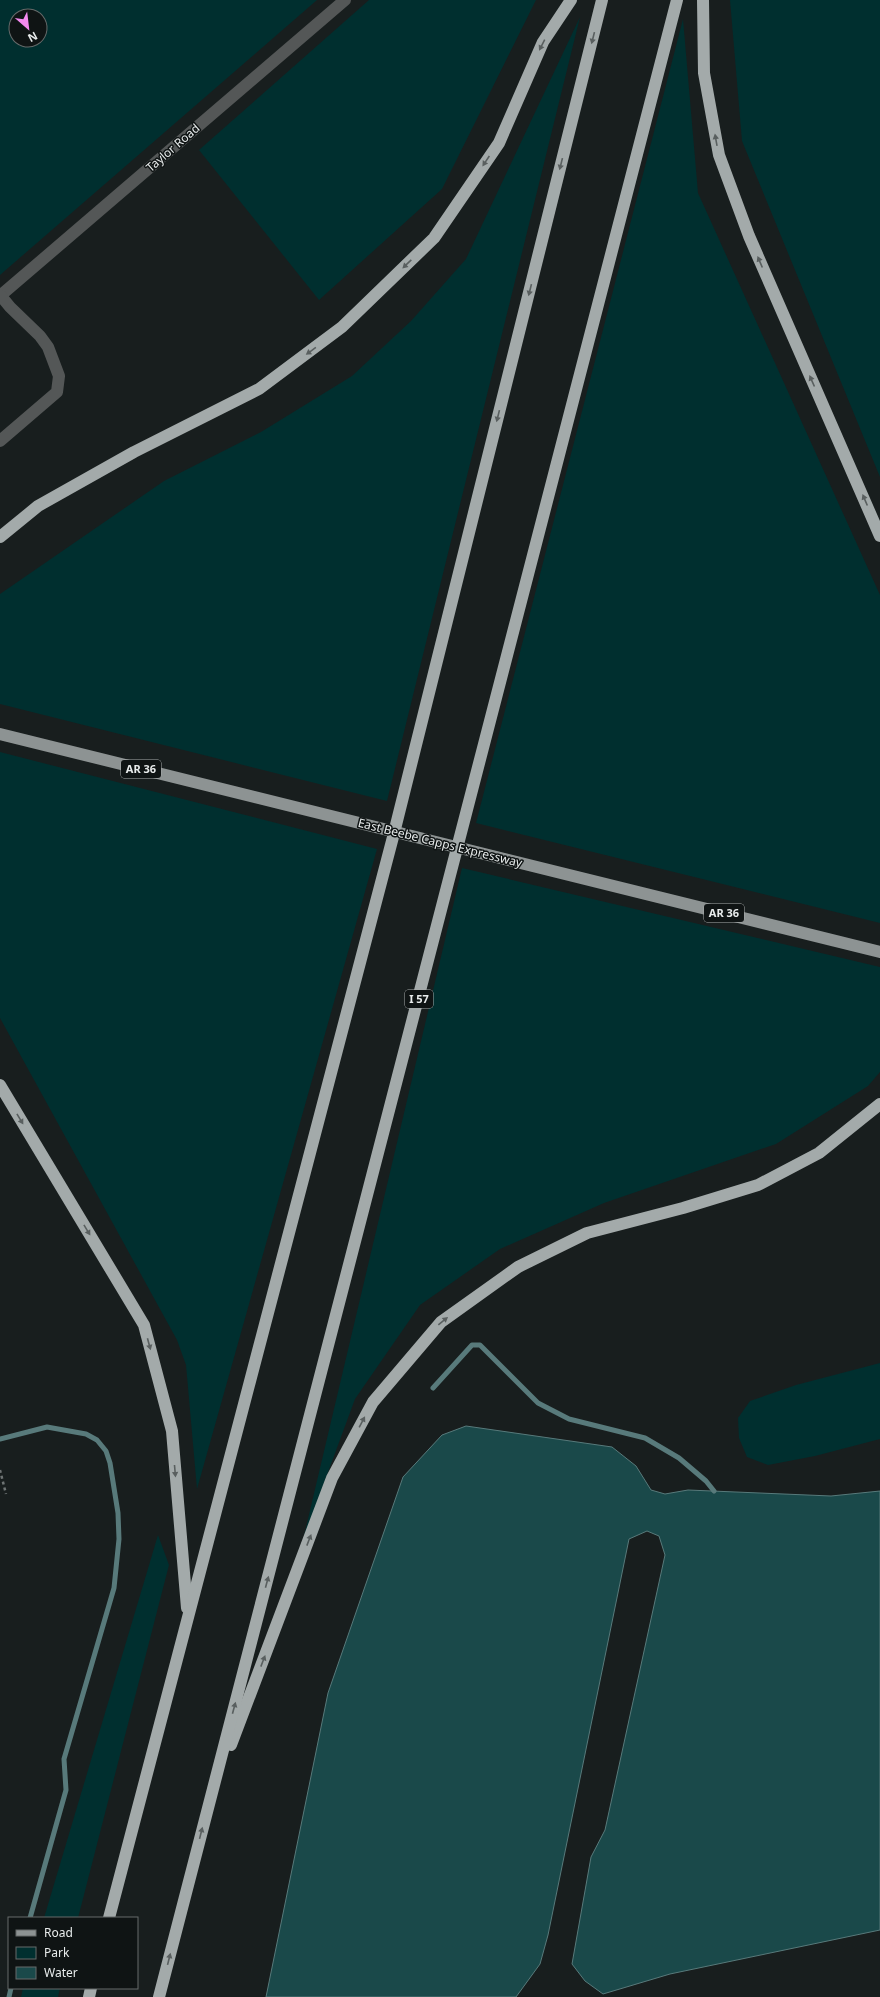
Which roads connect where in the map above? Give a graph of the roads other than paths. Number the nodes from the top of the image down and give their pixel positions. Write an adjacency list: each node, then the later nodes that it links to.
1 (345, 0): 6 (street, Taylor Road)
2 (571, 0): 9 (highway, one-way to 9)
3 (602, 0): 14 (highway, one-way to 14)
4 (677, 0): 15 (highway, I 57, one-way to 4)
5 (703, 0): 8 (highway, one-way to 5)
6 (1, 296): 7 (street)
7 (0, 441)
8 (880, 536)
9 (0, 537)
10 (0, 734): 11 (main road, East Beebe Capps Expressway / AR 36)
11 (880, 952)
12 (0, 1085): 14 (highway, one-way to 14)
13 (880, 1104): 15 (highway, one-way to 13)
14 (188, 1617): 16 (highway)
15 (209, 1802): 17 (highway, I 57, one-way to 15)
16 (109, 1917)
17 (159, 1997)

